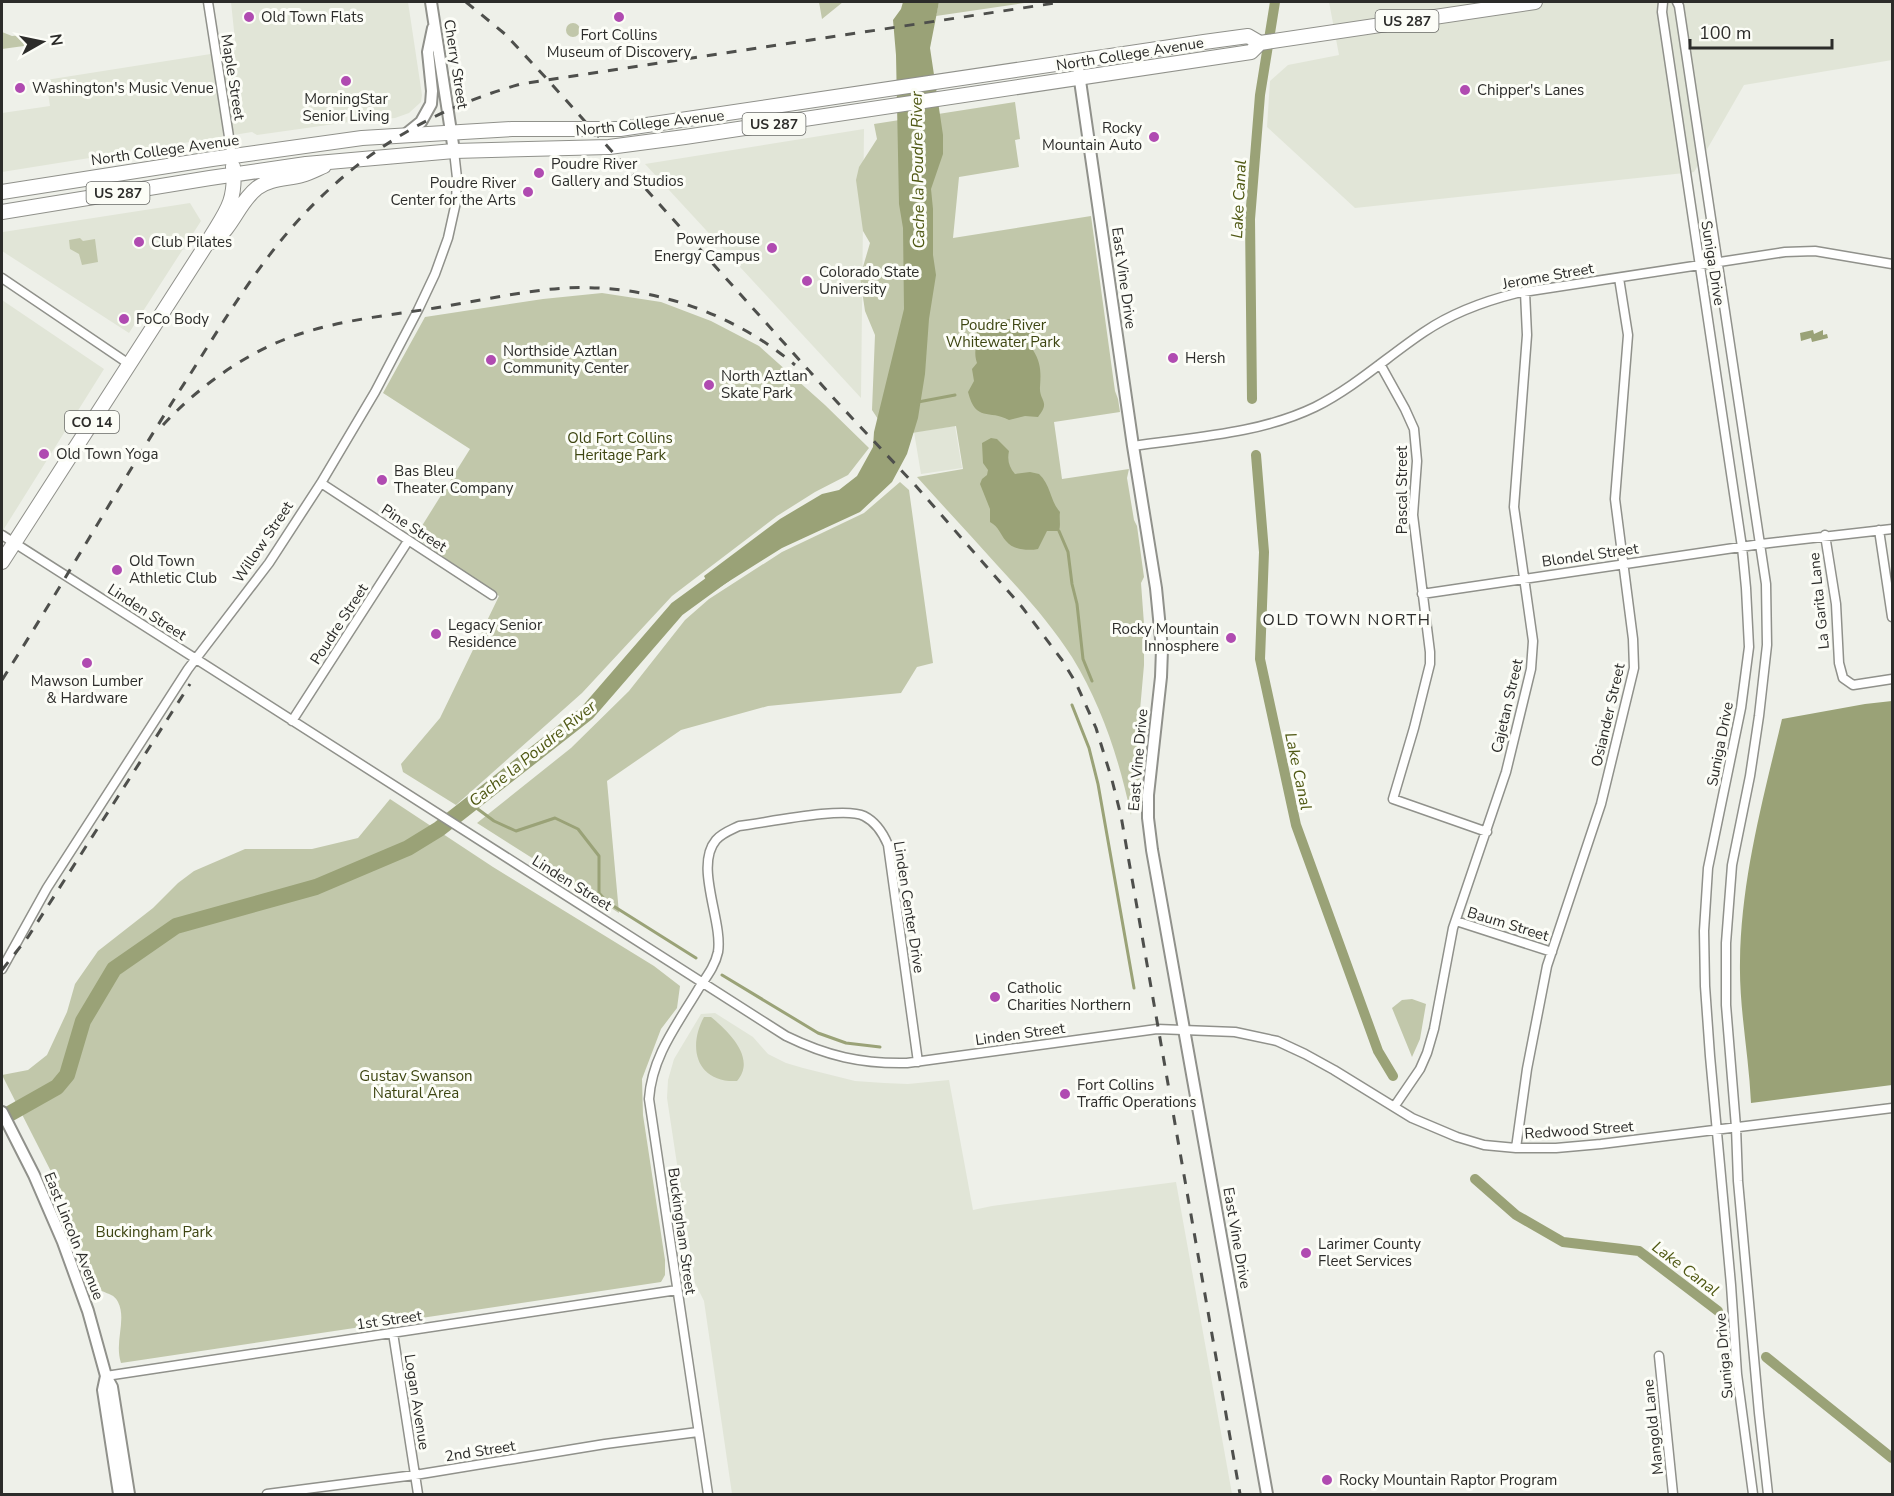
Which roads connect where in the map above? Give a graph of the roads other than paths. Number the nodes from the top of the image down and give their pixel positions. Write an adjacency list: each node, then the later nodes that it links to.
1 (208, 2): 14 (street, Maple Street)
2 (431, 2): 7 (main road, Cherry Street)
3 (1535, 2): 6 (highway, North College Avenue / US 287)
4 (1663, 2): 22 (street, Suniga Drive)
5 (1677, 2): 20 (street, Suniga Drive)
6 (1508, 4): 8 (highway, North College Avenue / US 287)
7 (434, 21): 11 (main road, Cherry Street); 12 (main road)
8 (1260, 43): 9 (highway, North College Avenue / US 287); 10 (highway, North College Avenue / US 287)
9 (1077, 60): 10 (main road, East Vine Drive); 11 (highway, North College Avenue / US 287)
10 (1080, 78): 13 (highway, North College Avenue / US 287); 28 (main road, East Vine Drive)
11 (452, 132): 12 (highway, North College Avenue / US 287); 13 (main road, Willow Street)
12 (404, 135): 14 (highway, North College Avenue / US 287)
13 (454, 151): 15 (highway, North College Avenue / US 287); 29 (street, Willow Street)
14 (232, 156): 16 (highway); 17 (highway, North College Avenue / US 287)
15 (334, 161): 16 (highway, North College Avenue / US 287); 19 (highway, CO 14)
16 (234, 174): 18 (highway, North College Avenue / US 287); 19 (highway, CO 14)
17 (2, 192)
18 (2, 212)
19 (206, 245): 26 (highway, CO 14)
20 (1718, 262): 21 (street, Jerome Street); 22 (street, Jerome Street); 36 (street, Suniga Drive)
21 (1893, 264)
22 (1700, 265): 24 (street, Jerome Street); 37 (street, Suniga Drive)
23 (2, 278): 26 (street)
24 (1619, 278): 25 (street, Jerome Street); 39 (street, Osiander Street)
25 (1525, 292): 27 (street, Jerome Street); 40 (street, Cajetan Street)
26 (129, 364): 35 (highway, CO 14)
27 (1380, 364): 28 (street, Jerome Street); 41 (street, Pascal Street)
28 (1133, 446): 52 (main road, East Vine Drive)
29 (321, 483): 34 (street, Pine Street); 44 (street, Willow Street)
30 (1893, 529): 31 (street, Blondel Street)
31 (1879, 530): 33 (street, Blondel Street); 43 (street)
32 (2, 535): 35 (street, Linden Street)
33 (1826, 535): 36 (street, Blondel Street); 45 (street, La Garita Lane)
34 (408, 540): 42 (street, Pine Street); 46 (street, Poudre Street)
35 (14, 542): 38 (highway, CO 14); 44 (street, Linden Street)
36 (1761, 544): 37 (street, Blondel Street); 57 (street, Suniga Drive)
37 (1742, 547): 39 (street, Blondel Street); 58 (street, Suniga Drive)
38 (2, 562)
39 (1623, 564): 40 (street, Blondel Street); 49 (street, Osiander Street)
40 (1524, 579): 41 (street, Blondel Street); 47 (street, Cajetan Street)
41 (1422, 594): 47 (street, Pascal Street)
42 (492, 595)
43 (1893, 617)
44 (196, 659): 46 (street, Linden Street); 50 (street, Willow Street)
45 (1893, 679)
46 (292, 721): 51 (street, Linden Street)
47 (1486, 832): 48 (street, Cajetan Street)
48 (1456, 921): 49 (street, Baum Street); 54 (street, Cajetan Street)
49 (1552, 952): 59 (street, Osiander Street)
50 (2, 969)
51 (703, 983): 53 (street, Linden Street); 53 (street, Linden Center Drive); 60 (street, Buckingham Street)
52 (1184, 1029): 53 (street, Linden Street); 54 (street, Redwood Street); 71 (main road, East Vine Drive)
53 (918, 1062)
54 (1394, 1107): 59 (street, Redwood Street)
55 (1893, 1108): 57 (street, Redwood Street)
56 (2, 1112): 63 (main road, East Lincoln Avenue)
57 (1736, 1127): 58 (street, Redwood Street); 74 (street, Suniga Drive)
58 (1716, 1129): 59 (street, Redwood Street); 73 (street, Suniga Drive)
59 (1516, 1148)
60 (677, 1290): 61 (street, 1st Street); 64 (street, Buckingham Street)
61 (393, 1333): 63 (street, 1st Street); 65 (street, Logan Avenue)
62 (1659, 1356): 72 (street, Mangold Lane)
63 (106, 1376): 66 (main road, East Lincoln Avenue); 67 (main road, East Lincoln Avenue)
64 (698, 1432): 65 (street, 2nd Street); 70 (street, Buckingham Street)
65 (415, 1475): 68 (street, 2nd Street); 69 (street, Logan Avenue)
66 (118, 1494)
67 (129, 1494)
68 (267, 1494)
69 (418, 1494)
70 (708, 1494)
71 (1267, 1494)
72 (1673, 1494)
73 (1753, 1494)
74 (1768, 1494)

